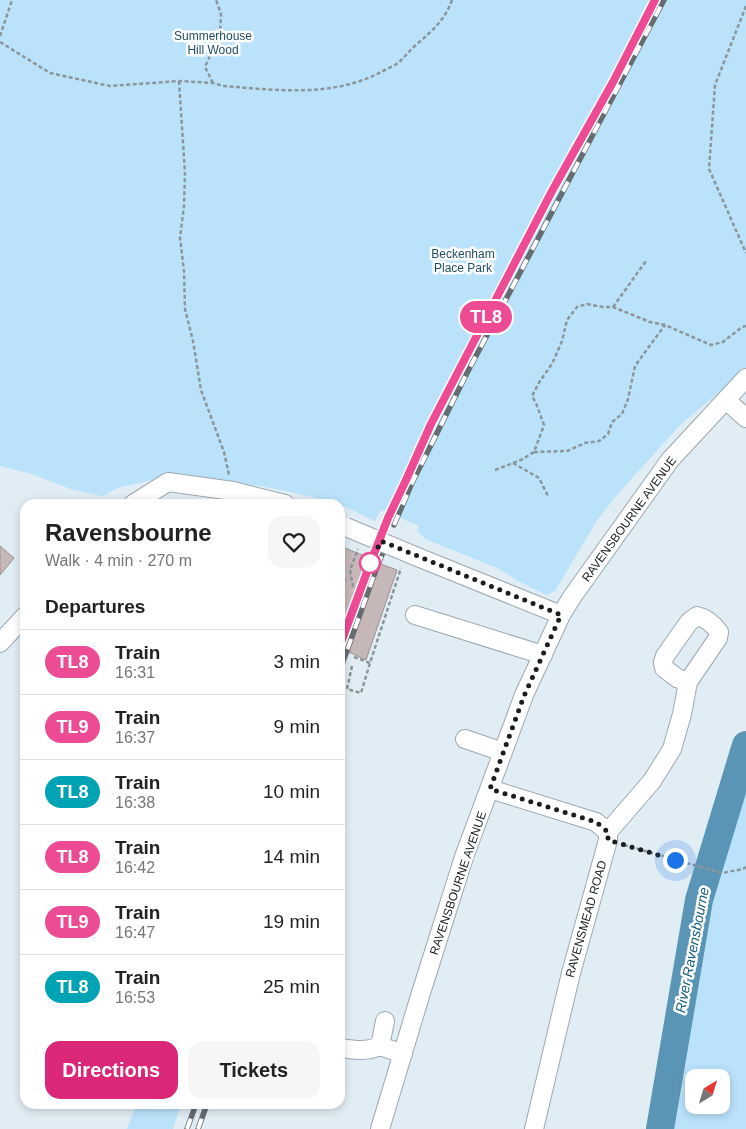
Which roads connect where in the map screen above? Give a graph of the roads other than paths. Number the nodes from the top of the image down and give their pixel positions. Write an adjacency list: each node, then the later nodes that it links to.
1 (746, 378): 2 (street, RAVENSBOURNE AVENUE)
2 (726, 400): 3 (street); 8 (street, RAVENSBOURNE AVENUE)
3 (746, 418)
4 (141, 499): 5 (street)
5 (266, 499)
6 (345, 527): 8 (street, bridge)
7 (415, 615): 11 (street)
8 (561, 615): 11 (street, RAVENSBOURNE AVENUE)
9 (20, 621): 10 (street)
10 (0, 643)
11 (543, 655): 14 (street, RAVENSBOURNE AVENUE)
12 (688, 682): 16 (street)
13 (465, 739): 14 (street)
14 (503, 752): 15 (street, RAVENSBOURNE AVENUE)
15 (490, 789): 16 (street); 20 (street, RAVENSBOURNE AVENUE)
16 (608, 836): 22 (street, RAVENSMEAD ROAD)
17 (385, 1021): 18 (street)
18 (380, 1046): 19 (street); 20 (street)
19 (345, 1048)
20 (403, 1054): 21 (street, RAVENSBOURNE AVENUE)
21 (383, 1128)
22 (534, 1129)

